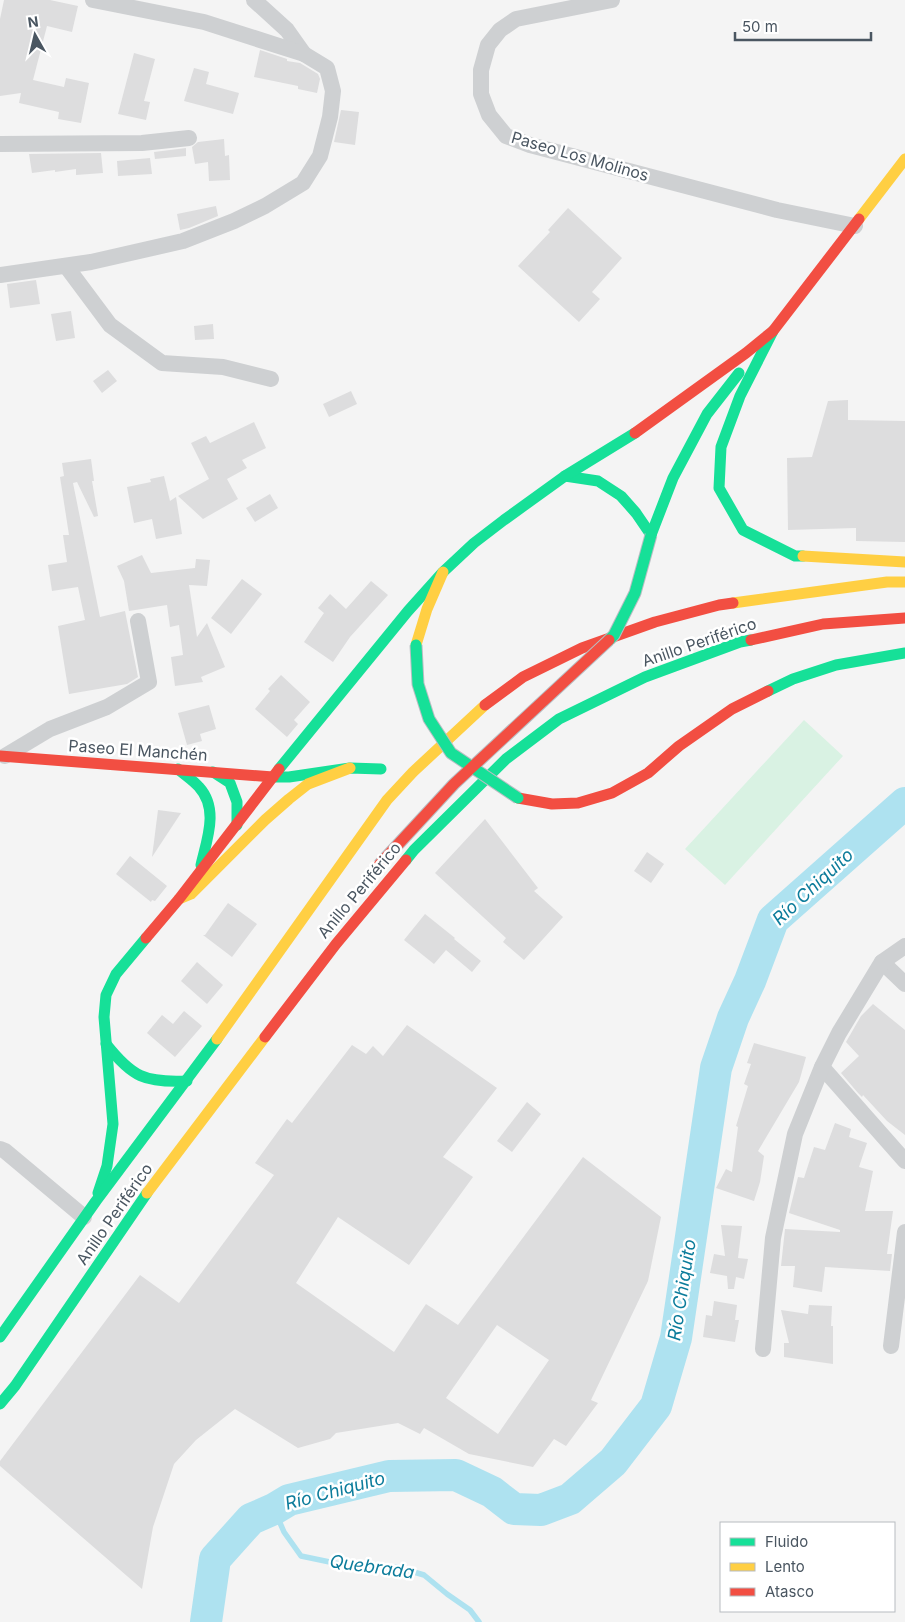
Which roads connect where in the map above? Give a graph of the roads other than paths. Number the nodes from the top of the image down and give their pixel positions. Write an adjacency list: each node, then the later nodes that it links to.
1 (93, 0): 4 (street)
2 (254, 0): 4 (street)
3 (612, 0): 8 (street, Paseo Los Molinos)
4 (304, 54): 9 (street)
5 (189, 138): 6 (street)
6 (0, 144)
7 (905, 159): 8 (main road)
8 (855, 226): 11 (main road)
9 (66, 266): 10 (street); 12 (street)
10 (0, 275)
11 (773, 331): 13 (main road); 14 (main road); 15 (main road)
12 (271, 379)
13 (565, 476): 14 (main road); 16 (main road)
14 (651, 535): 28 (main road, bridge)
15 (905, 562)
16 (443, 572): 20 (main road, bridge); 26 (main road)
17 (905, 582): 38 (main road, Anillo Periférico)
18 (905, 618): 35 (main road, Anillo Periférico)
19 (138, 621): 21 (street)
20 (905, 653)
21 (2, 756): 24 (main road, Paseo El Manchén)
22 (350, 768): 23 (main road); 26 (main road, Paseo El Manchén); 30 (main road)
23 (381, 769)
24 (178, 770): 25 (main road, Paseo El Manchén); 29 (main road)
25 (213, 772): 26 (main road, Paseo El Manchén); 27 (main road)
26 (273, 776): 27 (main road)
27 (237, 825): 29 (main road)
28 (377, 869)
29 (200, 872): 30 (main road)
30 (179, 899): 36 (main road)
31 (336, 926): 35 (main road)
32 (905, 946): 33 (street)
33 (882, 962): 34 (street); 37 (street)
34 (905, 984)
35 (292, 1000): 47 (main road, Anillo Periférico)
36 (106, 1044): 38 (main road); 41 (main road)
37 (822, 1067): 40 (street); 46 (street)
38 (186, 1082): 41 (main road, Anillo Periférico)
39 (0, 1149): 42 (street)
40 (905, 1161)
41 (96, 1201): 42 (main road, Anillo Periférico)
42 (84, 1217): 44 (main road, Anillo Periférico)
43 (905, 1232): 45 (street)
44 (0, 1337)
45 (891, 1346)
46 (763, 1349)
47 (0, 1404)

